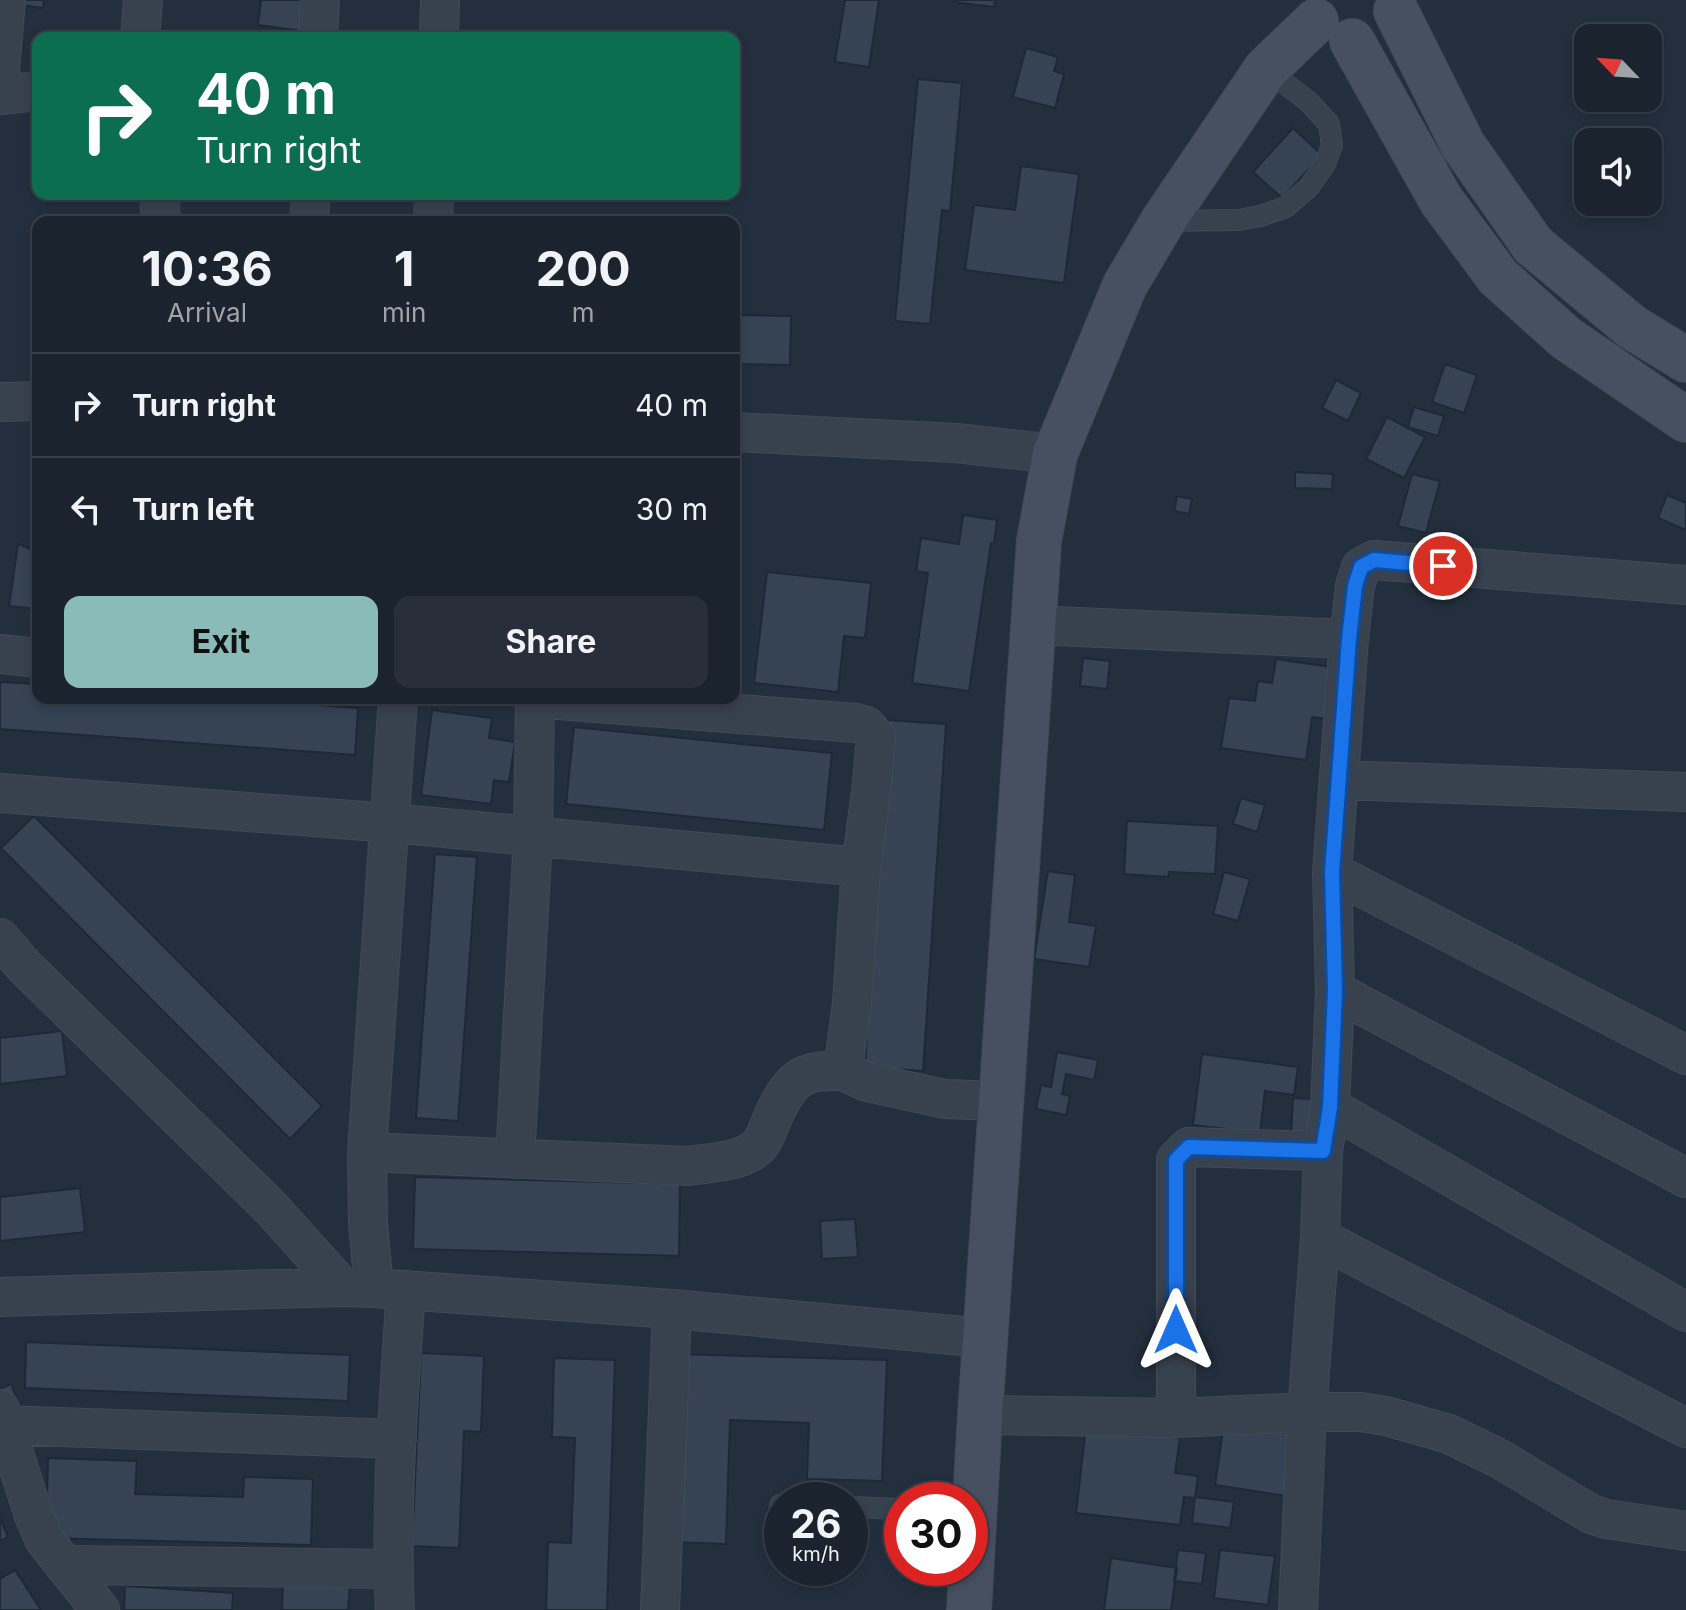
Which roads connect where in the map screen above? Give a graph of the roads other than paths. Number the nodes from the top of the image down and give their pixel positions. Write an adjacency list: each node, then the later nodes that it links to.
1 (6, 0): 11 (street)
2 (143, 0): 7 (street)
3 (320, 0): 8 (street)
4 (440, 0): 9 (street)
5 (1397, 6): 6 (main road); 15 (main road)
6 (1326, 21): 10 (main road); 18 (main road)
7 (140, 32)
8 (318, 32)
9 (439, 32)
10 (1266, 69): 14 (main road); 14 (lane)
11 (0, 70)
12 (32, 92): 13 (street)
13 (0, 95)
14 (1163, 221): 20 (main road)
15 (1686, 360)
16 (32, 401): 17 (street)
17 (0, 402)
18 (1686, 420)
19 (740, 432): 20 (street)
20 (1055, 454): 22 (main road)
21 (1686, 585): 23 (street)
22 (1033, 625): 23 (street); 40 (main road)
23 (1349, 639): 29 (street)
24 (0, 654): 25 (street)
25 (32, 657)
26 (398, 704): 32 (street)
27 (534, 704): 33 (street)
28 (611, 704): 34 (street)
29 (1339, 780): 30 (street); 35 (street)
30 (1686, 792)
31 (0, 793): 32 (street)
32 (391, 823): 33 (street); 43 (street)
33 (533, 837): 34 (street); 44 (street)
34 (861, 867): 39 (street)
35 (1332, 872): 37 (street); 38 (street)
36 (0, 938): 47 (street)
37 (1335, 991): 41 (street); 45 (street)
38 (1686, 1055)
39 (843, 1071): 40 (street); 44 (street)
40 (1001, 1101): 51 (main road)
41 (1330, 1107): 42 (street); 50 (street)
42 (1323, 1151): 46 (street); 55 (street)
43 (367, 1152): 44 (street); 47 (street)
44 (515, 1159)
45 (1686, 1178)
46 (1320, 1238): 52 (street); 56 (street)
47 (374, 1288): 48 (street); 49 (street); 57 (street)
48 (0, 1297)
49 (672, 1309): 51 (street); 65 (street)
50 (1686, 1312)
51 (985, 1338): 53 (main road)
52 (1307, 1412): 55 (street); 59 (street); 67 (street)
53 (980, 1415): 55 (street); 58 (main road)
54 (3, 1417): 57 (street); 60 (street)
55 (1176, 1418)
56 (1686, 1428)
57 (397, 1439): 61 (street)
58 (974, 1482)
59 (1686, 1531)
60 (64, 1565): 61 (street); 63 (street)
61 (393, 1569): 64 (street)
62 (970, 1586): 66 (main road)
63 (100, 1610)
64 (395, 1610)
65 (660, 1610)
66 (969, 1610)
67 (1298, 1610)

